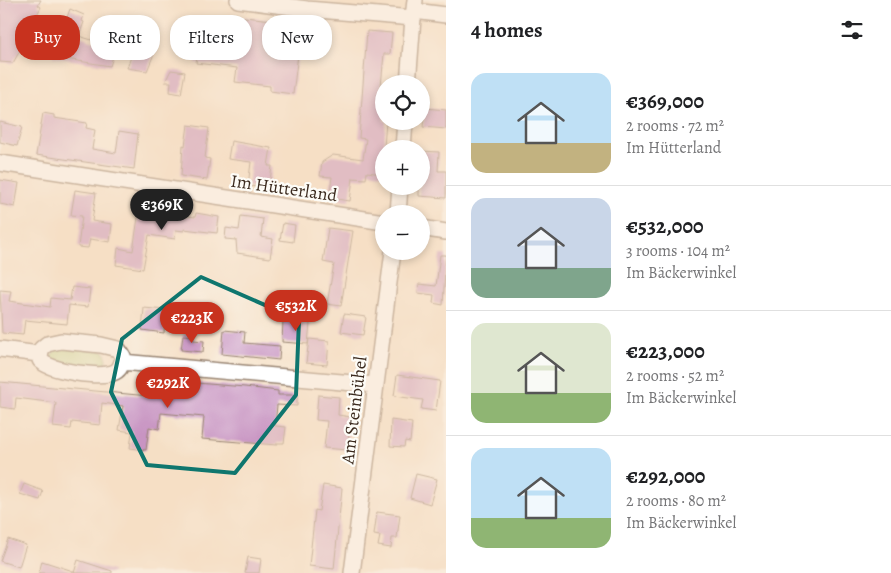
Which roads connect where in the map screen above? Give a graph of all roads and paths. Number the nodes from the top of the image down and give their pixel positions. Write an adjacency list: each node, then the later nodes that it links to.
1 (238, 0): 2 (street)
2 (414, 10): 3 (street); 4 (street)
3 (446, 15)
4 (409, 75)
5 (0, 164): 6 (street, Im Hütterland)
6 (375, 221)
7 (430, 229): 8 (street)
8 (446, 232)
9 (392, 260): 13 (street, Am Steinbühel)
10 (0, 349): 11 (street)
11 (39, 354): 12 (street); 12 (street)
12 (122, 362): 13 (street)
13 (375, 385): 14 (street, Am Steinbühel)
14 (352, 573)

